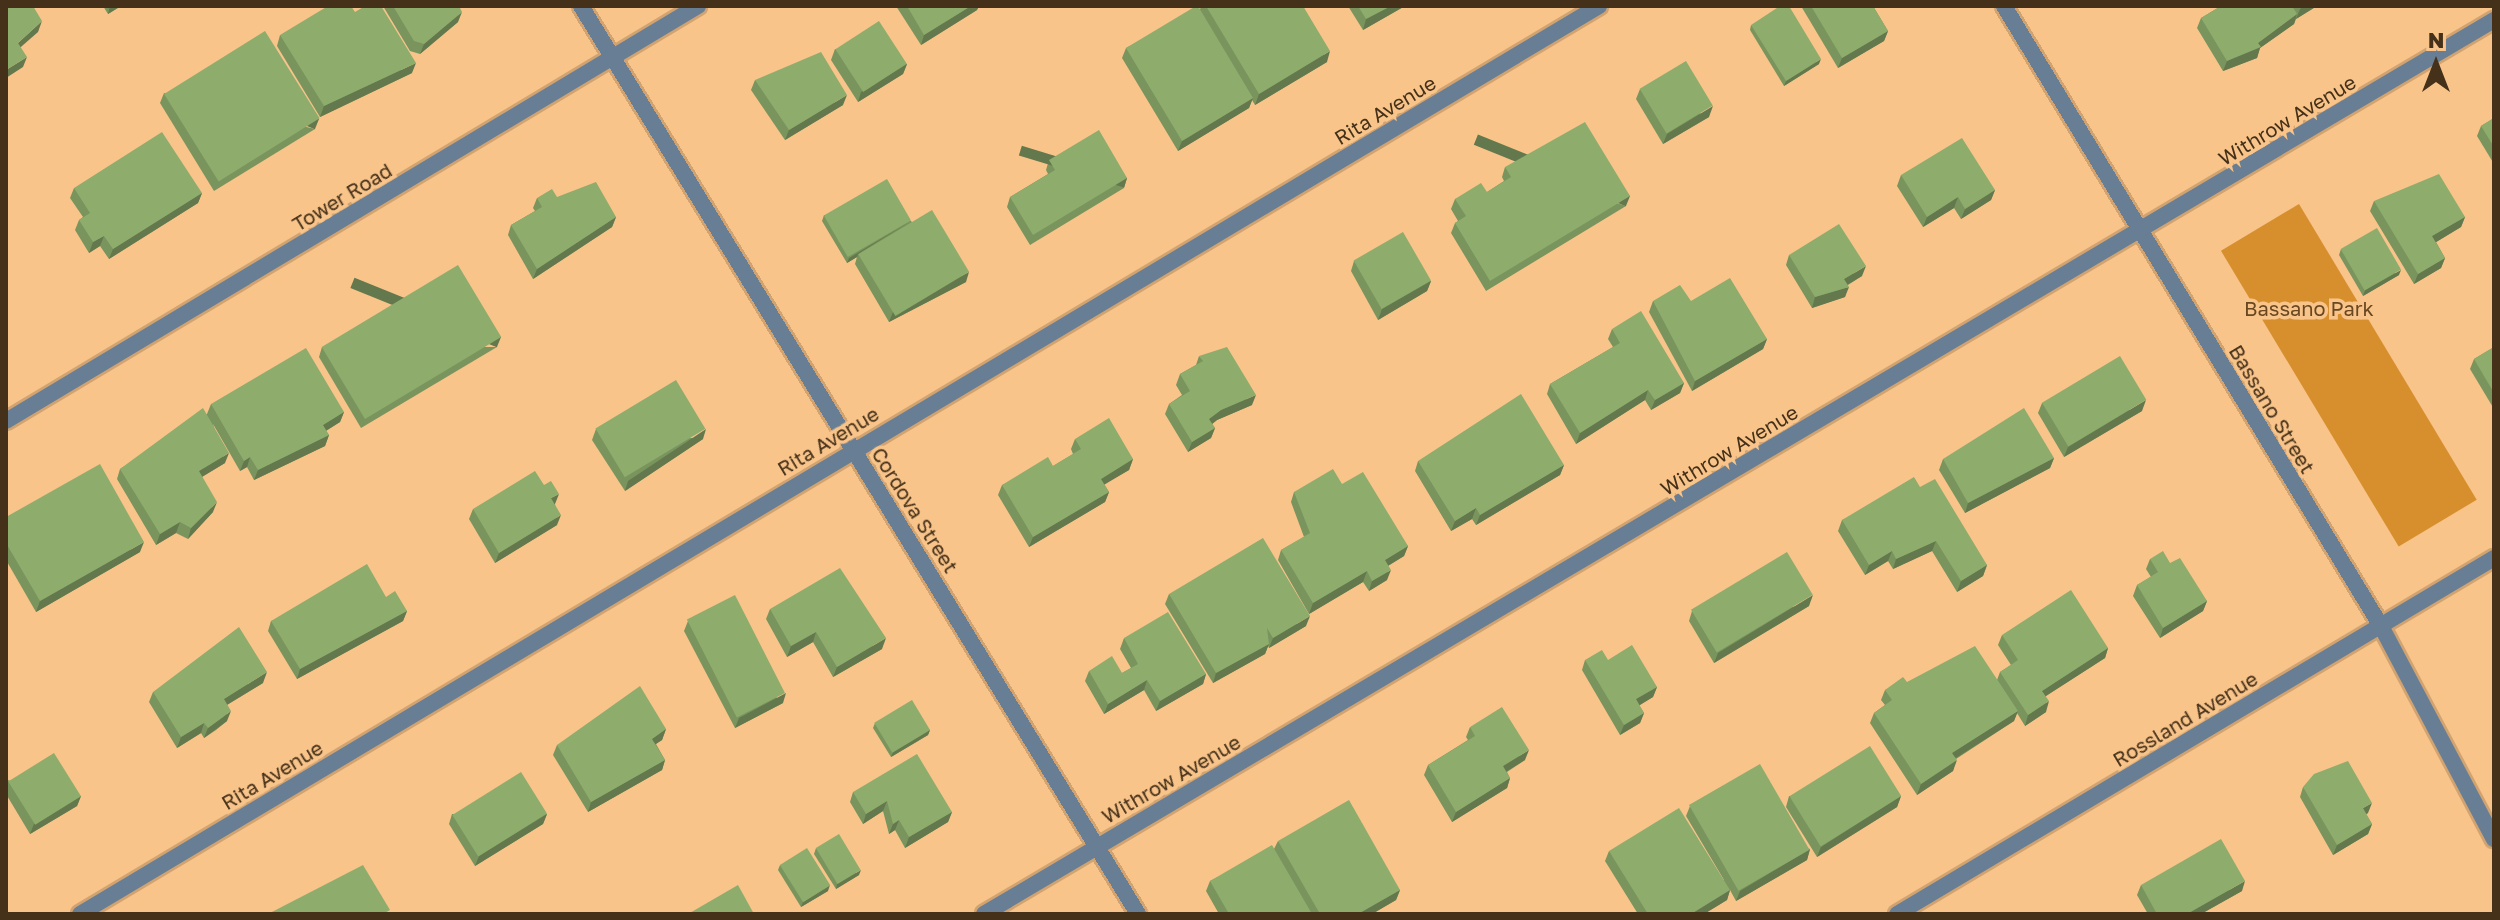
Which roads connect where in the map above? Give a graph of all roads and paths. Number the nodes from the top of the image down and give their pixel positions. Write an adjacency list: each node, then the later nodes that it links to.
1 (581, 6): 6 (street, Cordova Street)
2 (698, 6): 6 (street, Tower Road)
3 (1599, 6): 9 (street, Rita Avenue)
4 (2004, 6): 7 (street, Bassano Street)
5 (2494, 20): 7 (street, Withrow Avenue)
6 (612, 58): 8 (street, Tower Road); 9 (street, Cordova Street)
7 (2140, 231): 11 (street, Bassano Street); 13 (street, Withrow Avenue)
8 (6, 421)
9 (853, 448): 13 (street, Cordova Street); 14 (street, Rita Avenue)
10 (2494, 558): 11 (street, Rossland Avenue)
11 (2381, 626): 12 (street, Bassano Street); 17 (street, Rossland Avenue)
12 (2494, 839)
13 (1097, 846): 15 (street, Withrow Avenue); 16 (street, Cordova Street)
14 (80, 914)
15 (984, 914)
16 (1138, 914)
17 (1897, 914)

